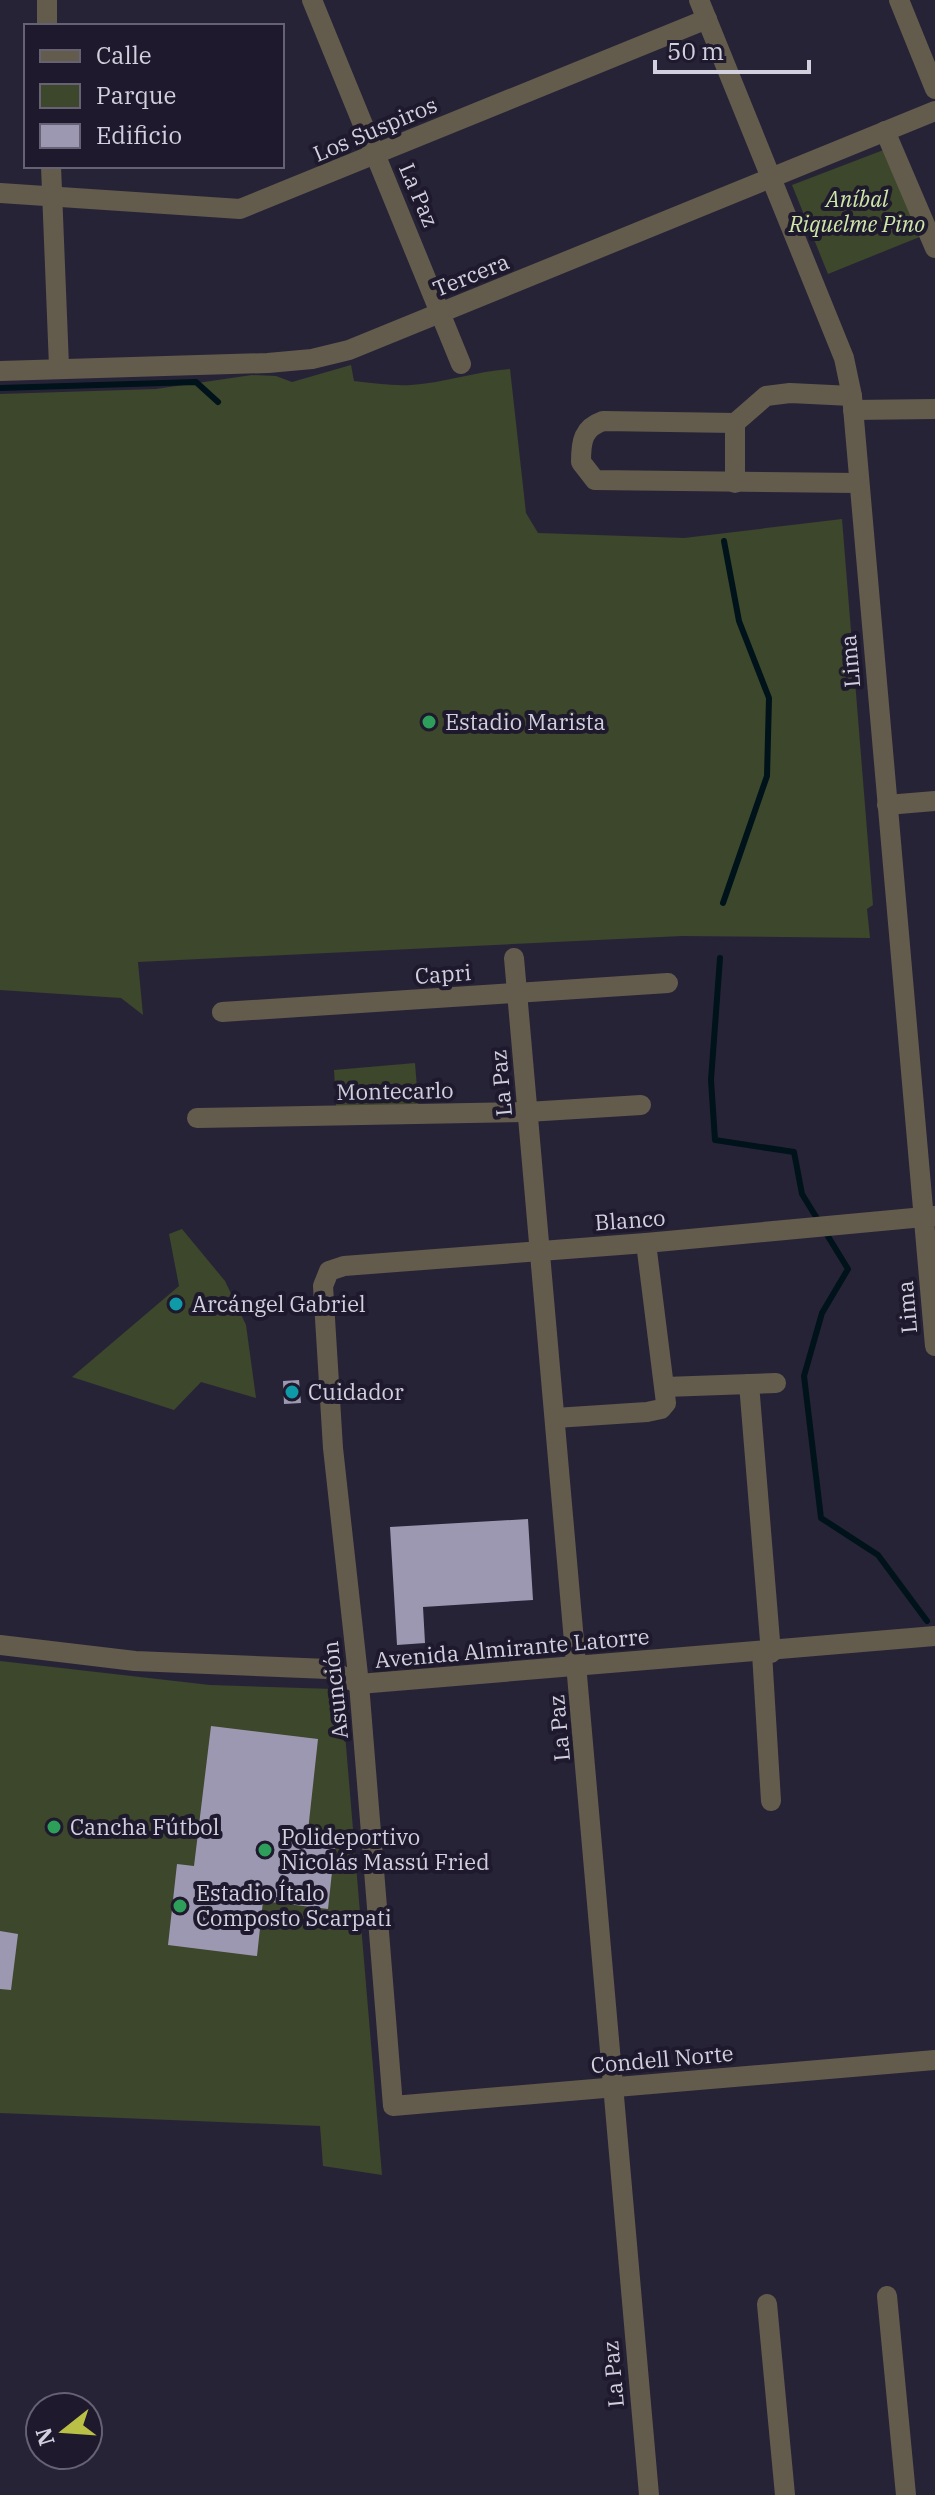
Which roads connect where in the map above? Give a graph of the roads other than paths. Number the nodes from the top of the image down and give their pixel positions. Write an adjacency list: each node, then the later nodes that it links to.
1 (47, 0): 5 (street)
2 (312, 0): 9 (street, La Paz)
3 (899, 0): 6 (street)
4 (703, 10): 9 (street, Los Suspiros); 11 (street, Lima)
5 (47, 24)
6 (935, 89)
7 (935, 111): 8 (street, Tercera)
8 (885, 131): 11 (street, Tercera); 14 (street)
9 (376, 153): 13 (street, Los Suspiros); 15 (street, La Paz)
10 (51, 168): 13 (street)
11 (771, 179): 15 (street, Tercera); 19 (street, Lima)
12 (0, 193): 13 (street, Los Suspiros)
13 (52, 194): 17 (street)
14 (935, 248)
15 (442, 313): 16 (street, La Paz); 17 (street, Tercera)
16 (461, 364)
17 (59, 366): 18 (street, Tercera)
18 (0, 371)
19 (852, 403): 20 (street); 21 (street); 23 (street, Lima)
20 (935, 409)
21 (735, 423): 22 (street); 22 (street)
22 (735, 483): 23 (street)
23 (858, 483): 25 (street, Lima)
24 (935, 801): 25 (street)
25 (887, 805): 33 (street, Lima)
26 (514, 958): 28 (street, La Paz)
27 (668, 983): 28 (street, Capri)
28 (518, 994): 29 (street, Capri); 31 (street, La Paz)
29 (222, 1012)
30 (641, 1105): 31 (street, Montecarlo)
31 (527, 1112): 32 (street, Montecarlo); 35 (street, La Paz)
32 (197, 1118)
33 (929, 1216): 34 (street, Blanco); 37 (street, Lima)
34 (646, 1243): 35 (street, Blanco); 40 (street)
35 (542, 1251): 36 (street, Blanco); 41 (street, La Paz)
36 (329, 1271): 46 (street, Asunción)
37 (935, 1346)
38 (776, 1383): 39 (street)
39 (749, 1384): 40 (street); 44 (street)
40 (665, 1387): 41 (street)
41 (555, 1418): 45 (street, La Paz)
42 (935, 1636): 44 (street, Avenida Almirante Latorre)
43 (0, 1645): 46 (street, Avenida Almirante Latorre)
44 (766, 1653): 45 (street, Avenida Almirante Latorre); 47 (street)
45 (578, 1666): 46 (street, Avenida Almirante Latorre); 49 (street, La Paz)
46 (359, 1684): 50 (street, Asunción)
47 (771, 1801)
48 (935, 2060): 49 (street, Condell Norte)
49 (611, 2087): 50 (street, Condell Norte); 53 (street, La Paz)
50 (393, 2106)
51 (887, 2296): 55 (street)
52 (767, 2304): 54 (street)
53 (649, 2495)
54 (785, 2495)
55 (906, 2495)

